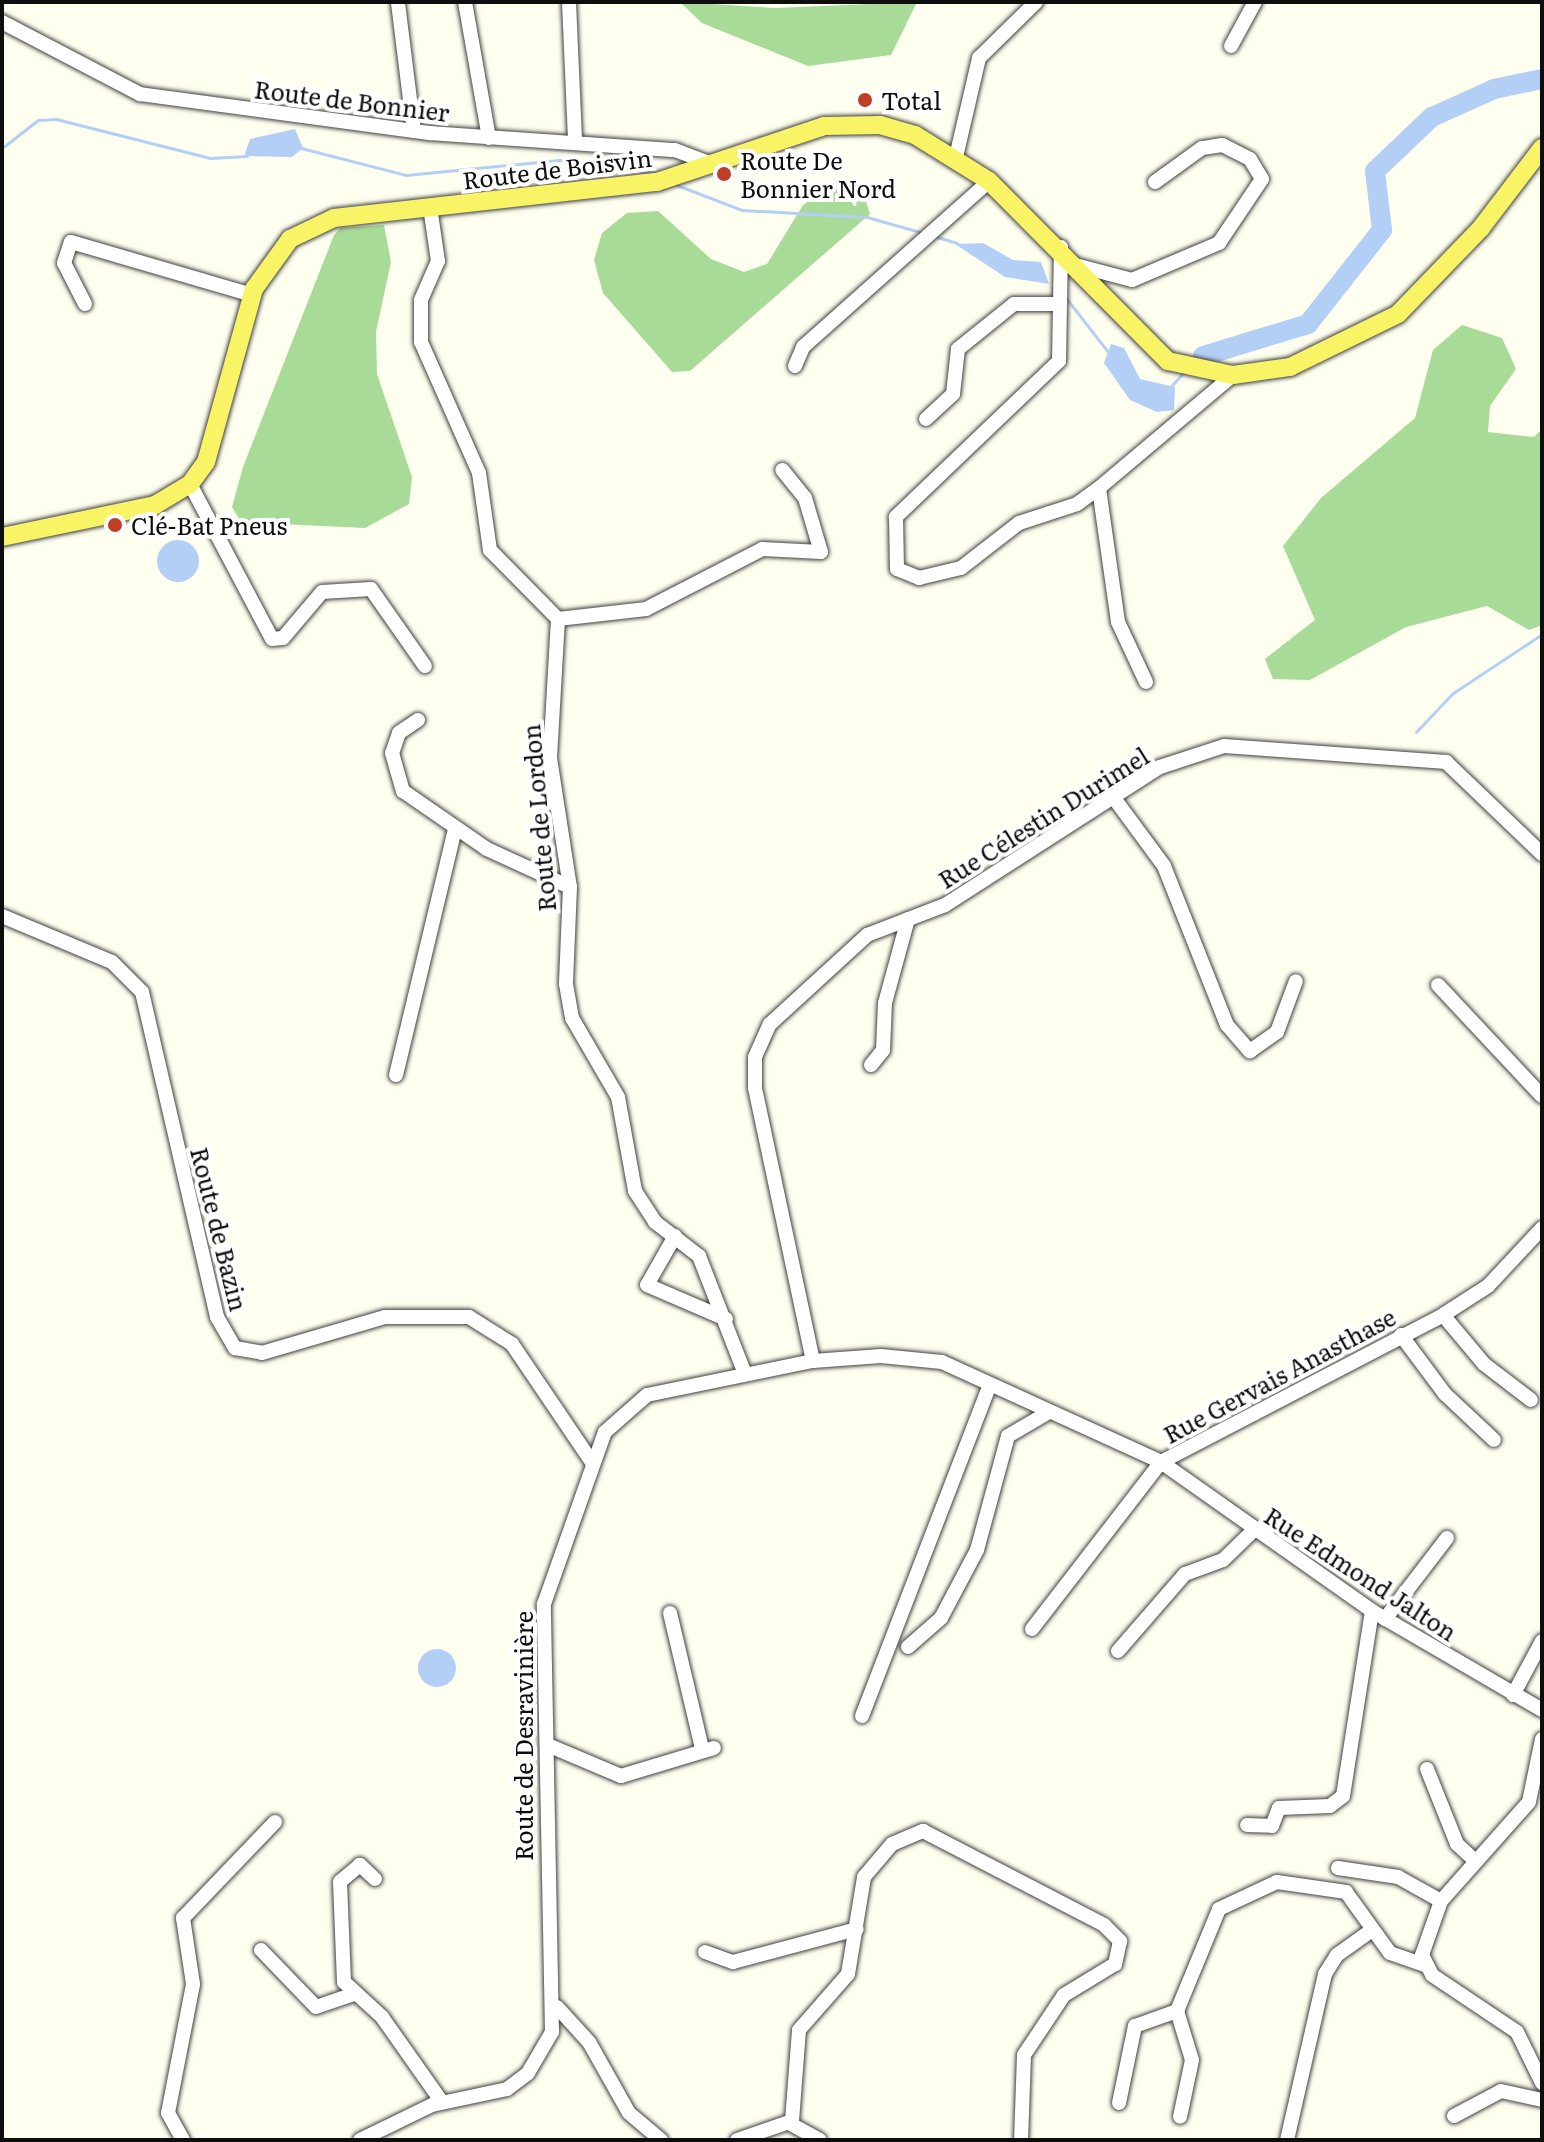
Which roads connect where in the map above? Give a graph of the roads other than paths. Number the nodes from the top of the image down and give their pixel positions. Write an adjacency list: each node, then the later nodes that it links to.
1 (465, 2): 9 (street)
2 (1036, 2): 12 (street)
3 (1255, 2): 7 (street)
4 (398, 3): 8 (street)
5 (568, 3): 10 (street)
6 (2, 22): 8 (street, Route de Bonnier)
7 (1231, 46)
8 (414, 131): 9 (street, Route de Bonnier)
9 (489, 138): 10 (street, Route de Bonnier)
10 (575, 141): 13 (street, Route de Bonnier)
11 (1542, 148): 23 (main road, Route de Boisvin)
12 (956, 157): 13 (main road, Route de Boisvin); 14 (main road, Route de Boisvin)
13 (712, 164): 16 (main road, Route de Boisvin)
14 (989, 181): 17 (main road, Route de Boisvin); 22 (street)
15 (1155, 182): 18 (street)
16 (430, 207): 19 (main road, Route de Boisvin); 29 (street)
17 (1061, 247): 18 (main road, Route de Boisvin); 21 (street)
18 (1079, 266): 23 (main road, Route de Boisvin)
19 (252, 295): 20 (street); 26 (main road, Route de Boisvin)
20 (85, 304)
21 (1058, 304): 24 (street); 27 (street)
22 (795, 366)
23 (1233, 375): 27 (street)
24 (926, 419)
25 (782, 470): 29 (street)
26 (190, 484): 28 (main road, Route de Boisvin); 30 (street)
27 (1099, 488): 31 (street)
28 (2, 537)
29 (558, 619): 36 (street, Route de Lordon)
30 (425, 666)
31 (1146, 682)
32 (418, 720): 34 (street)
33 (1111, 794): 35 (street, Rue Célestin Durimel); 38 (street, Rue Célestin Durimel); 39 (street)
34 (455, 829): 36 (street); 42 (street)
35 (1542, 854)
36 (570, 887): 45 (street, Route de Lordon)
37 (2, 916): 56 (street, Route de Bazin)
38 (908, 919): 41 (street); 50 (street, Rue Célestin Durimel)
39 (1296, 981)
40 (1438, 985): 43 (street)
41 (871, 1065)
42 (396, 1075)
43 (1542, 1096)
44 (1542, 1228): 46 (street, Rue Gervais Anasthase)
45 (675, 1236): 48 (street, Route de Lordon); 48 (street)
46 (1537, 1248): 47 (street, Rue Gervais Anasthase)
47 (1443, 1315): 49 (street, Rue Gervais Anasthase); 53 (street)
48 (726, 1319): 51 (street, Route de Lordon)
49 (1401, 1335): 57 (street); 59 (street, Rue Gervais Anasthase)
50 (813, 1361): 51 (street, Route de Desravinière); 52 (street, Route de Desravinière)
51 (745, 1374): 55 (street, Route de Desravinière)
52 (989, 1387): 54 (street, Route de Desravinière); 70 (street)
53 (1531, 1400)
54 (1047, 1413): 59 (street, Route de Desravinière); 66 (street)
55 (605, 1432): 56 (street); 58 (street, Route de Desravinière)
56 (575, 1437): 58 (street, Route de Bazin)
57 (1494, 1440)
58 (592, 1462): 72 (street, Route de Desravinière)
59 (1161, 1462): 60 (street, Rue Edmond Jalton); 64 (street, Rue Gervais Anasthase)
60 (1254, 1530): 63 (street, Rue Edmond Jalton); 67 (street)
61 (1447, 1538): 63 (street)
62 (670, 1613): 72 (street)
63 (1379, 1615): 68 (street, Rue Edmond Jalton); 75 (street)
64 (1032, 1629)
65 (1542, 1641): 68 (street)
66 (908, 1647)
67 (1118, 1651)
68 (1513, 1695): 69 (street, Rue Edmond Jalton)
69 (1542, 1711)
70 (862, 1716)
71 (1542, 1739): 76 (street)
72 (550, 1746): 86 (street, Route de Desravinière)
73 (1427, 1769): 76 (street)
74 (275, 1822): 95 (street)
75 (1247, 1825)
76 (1473, 1859): 79 (street)
77 (1338, 1868): 79 (street)
78 (375, 1879): 85 (street)
79 (1441, 1901): 84 (street)
80 (857, 1929): 83 (street); 94 (street); 100 (street)
81 (1372, 1930): 84 (street); 87 (street); 101 (street)
82 (261, 1950): 85 (street)
83 (705, 1952)
84 (1425, 1965): 88 (street)
85 (353, 1994): 90 (street)
86 (557, 2007): 90 (street, Route de Desravinière); 97 (street)
87 (1177, 2011): 91 (street); 93 (street)
88 (1542, 2083)
89 (1542, 2100): 92 (street)
90 (442, 2102): 96 (street, Route de Desravinière)
91 (1119, 2103)
92 (1454, 2116)
93 (1180, 2117)
94 (789, 2123): 98 (street); 99 (street)
95 (183, 2140)
96 (360, 2140)
97 (661, 2140)
98 (737, 2140)
99 (820, 2140)
100 (1021, 2140)
101 (1287, 2140)

